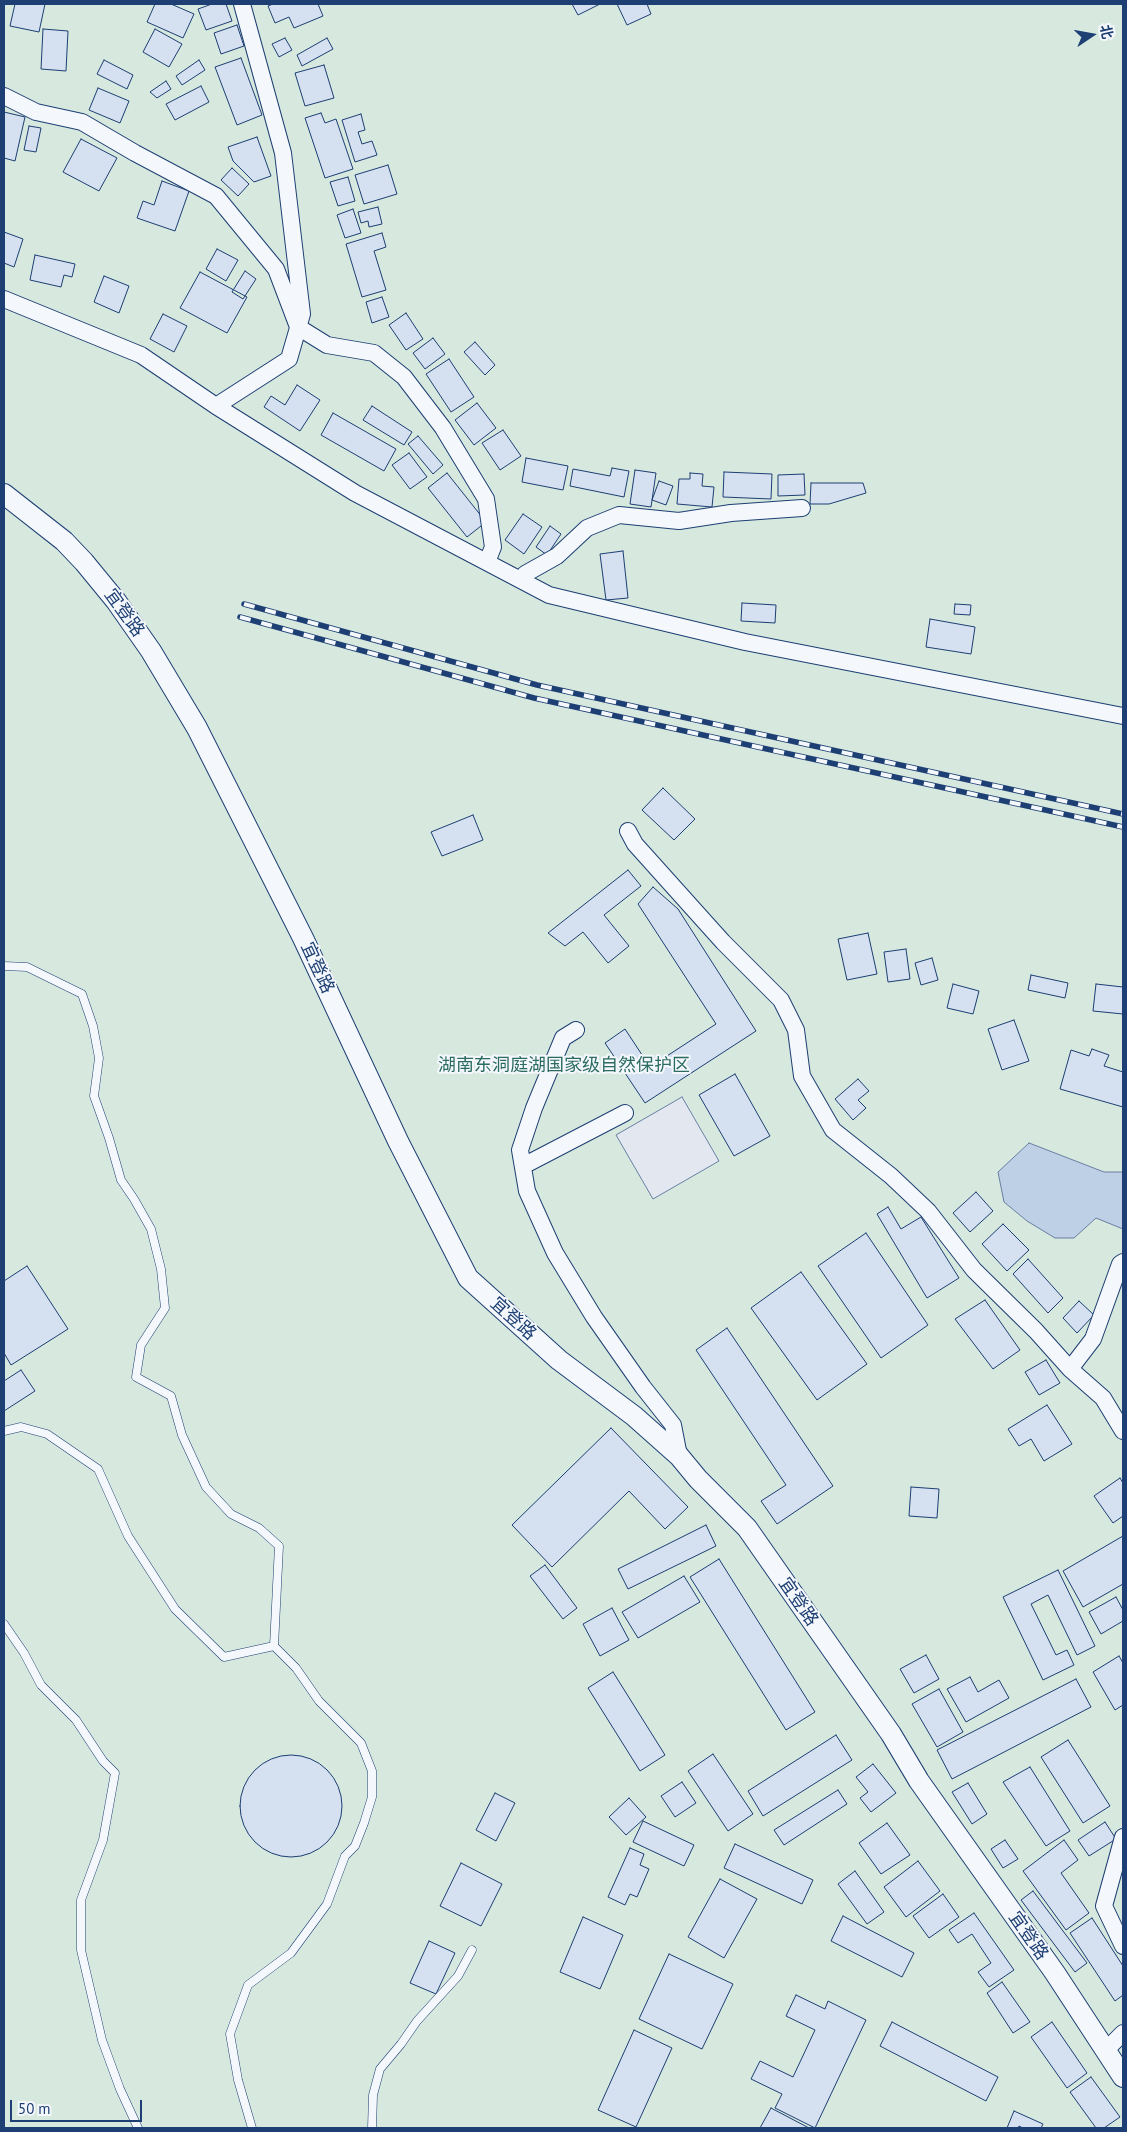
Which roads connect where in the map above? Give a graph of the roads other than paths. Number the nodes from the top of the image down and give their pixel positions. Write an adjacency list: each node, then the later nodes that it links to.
1 (242, 4): 4 (street)
2 (4, 96): 4 (street)
3 (4, 299): 5 (street)
4 (298, 327): 5 (street); 8 (street)
5 (216, 406): 8 (street)
6 (4, 494): 20 (street, 宜登路)
7 (802, 508): 9 (street)
8 (487, 562): 10 (street)
9 (525, 574)
10 (1123, 716)
11 (628, 831): 17 (street)
12 (4, 966): 22 (lane)
13 (576, 1030): 15 (street)
14 (625, 1113): 15 (street)
15 (522, 1166): 20 (street)
16 (1123, 1262): 17 (street)
17 (1070, 1369): 19 (street)
18 (4, 1431): 22 (lane)
19 (1123, 1431)
20 (679, 1456): 27 (street, 宜登路)
21 (4, 1624): 29 (lane)
22 (274, 1646): 30 (lane)
23 (1123, 1837): 24 (street)
24 (1123, 1946)
25 (472, 1950): 31 (lane)
26 (1123, 2033): 27 (street)
27 (1105, 2051): 28 (street, 宜登路)
28 (1123, 2077)
29 (138, 2128)
30 (252, 2128)
31 (372, 2128)

